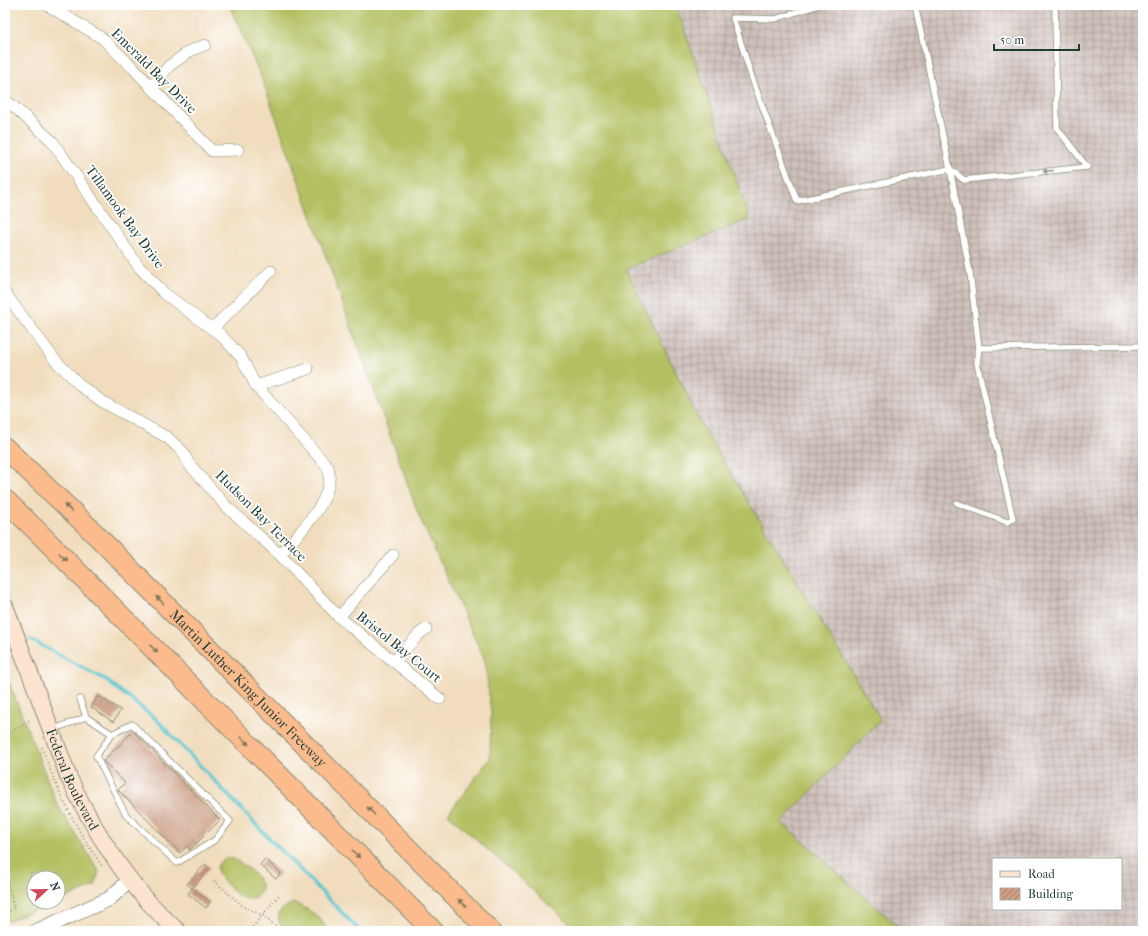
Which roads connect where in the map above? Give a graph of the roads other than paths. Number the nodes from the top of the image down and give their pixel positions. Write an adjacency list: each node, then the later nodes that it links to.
1 (818, 5): 9 (lane)
2 (915, 5): 9 (lane)
3 (1055, 5): 9 (lane, one-way to 9)
4 (54, 7): 6 (street, Emerald Bay Drive)
5 (205, 46): 6 (street)
6 (151, 88): 8 (street, Emerald Bay Drive)
7 (5, 101): 12 (street, Tillamook Bay Drive)
8 (238, 150)
9 (950, 169): 14 (lane)
10 (271, 271): 12 (street)
11 (5, 293): 20 (street, Hudson Bay Terrace)
12 (212, 329): 16 (street, Tillamook Bay Drive)
13 (1143, 346): 14 (lane)
14 (979, 348): 19 (lane)
15 (308, 370): 16 (street)
16 (256, 386): 20 (street, Tillamook Bay Drive)
17 (5, 448): 35 (highway, Martin Luther King Junior Freeway, one-way to 17)
18 (5, 500): 34 (highway, one-way to 34)
19 (957, 503)
20 (280, 554): 23 (street, Hudson Bay Terrace)
21 (392, 555): 23 (street)
22 (5, 606): 29 (main road, Federal Boulevard)
23 (340, 617): 25 (street, Bristol Bay Court)
24 (426, 629): 25 (street)
25 (394, 662): 27 (street, Bristol Bay Court)
26 (80, 699): 28 (lane)
27 (440, 699)
28 (86, 717): 29 (lane); 30 (lane)
29 (51, 730): 31 (main road, Federal Boulevard)
30 (112, 734): 30 (lane)
31 (130, 880): 32 (street); 33 (main road, Federal Boulevard)
32 (37, 931)
33 (178, 931)
34 (433, 931)
35 (490, 931)

